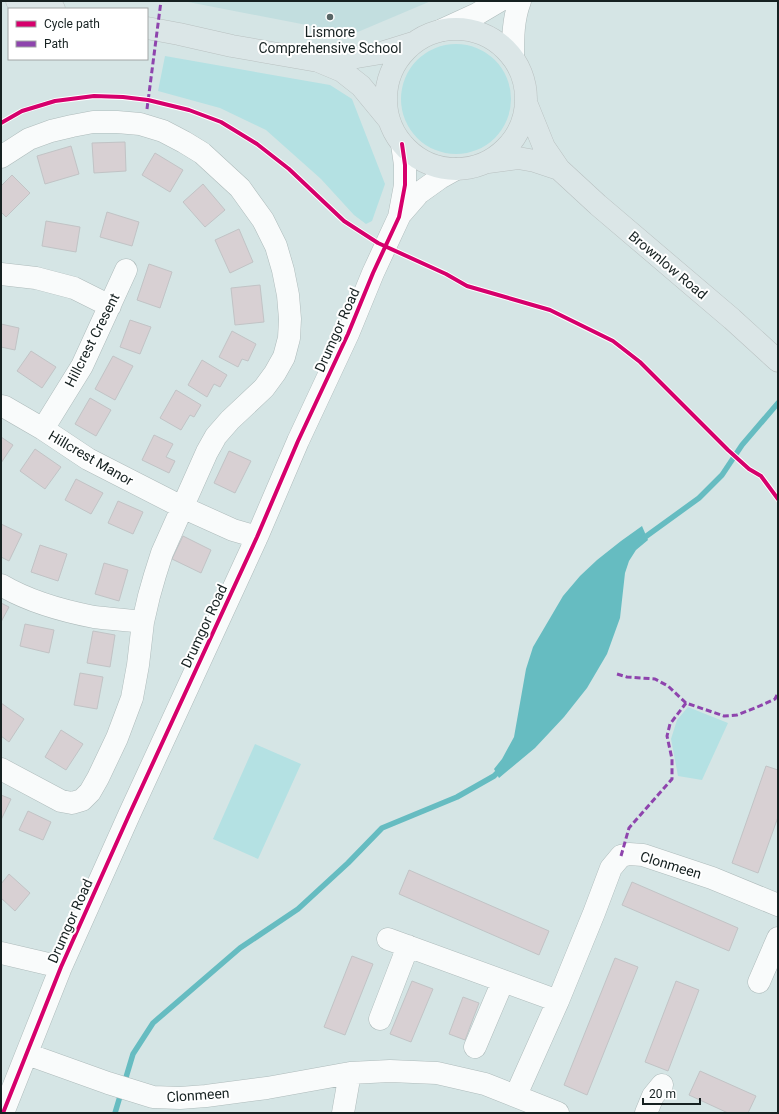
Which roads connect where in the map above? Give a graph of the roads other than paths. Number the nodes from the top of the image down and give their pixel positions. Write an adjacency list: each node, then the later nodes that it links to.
1 (17, 1): 4 (main road)
2 (499, 1): 6 (street)
3 (520, 1): 8 (street)
4 (49, 8)
5 (148, 28): 9 (main road)
6 (442, 30): 7 (main road); 8 (main road)
7 (413, 43): 9 (main road); 11 (main road)
8 (513, 58): 10 (main road)
9 (318, 62): 11 (main road)
10 (527, 104): 14 (main road); 16 (main road, Brownlow Road)
11 (389, 120): 12 (main road)
12 (402, 144): 15 (main road); 17 (street, Drumgor Road)
13 (1, 157): 24 (street)
14 (487, 162): 15 (main road); 16 (main road, Brownlow Road)
15 (456, 169): 17 (street, Drumgor Road)
16 (558, 169): 21 (main road, Brownlow Road)
17 (399, 217): 25 (street, Drumgor Road)
18 (126, 270): 20 (street, Hillcrest Cresent)
19 (1, 274): 20 (street)
20 (110, 306): 23 (street, Hillcrest Cresent)
21 (778, 361)
22 (1, 406): 23 (street, Hillcrest Manor)
23 (43, 430): 24 (street, Hillcrest Manor)
24 (182, 507): 25 (street, Hillcrest Manor); 27 (street)
25 (257, 537): 32 (street, Drumgor Road)
26 (1, 585): 27 (street)
27 (143, 622): 28 (street)
28 (1, 769)
29 (778, 904): 35 (street, Clonmeen)
30 (778, 938): 34 (street)
31 (1, 953): 32 (street)
32 (61, 967): 38 (street, Drumgor Road)
33 (503, 981): 35 (street); 36 (street); 37 (street)
34 (759, 982)
35 (558, 1001): 41 (street, Clonmeen)
36 (380, 1019)
37 (476, 1047)
38 (27, 1054): 39 (street, Clonmeen); 42 (street, Drumgor Road)
39 (350, 1073): 41 (street, Clonmeen); 43 (street)
40 (662, 1085): 45 (street)
41 (516, 1095): 44 (street, Clonmeen)
42 (3, 1113)
43 (343, 1113)
44 (558, 1113)
45 (646, 1113)

